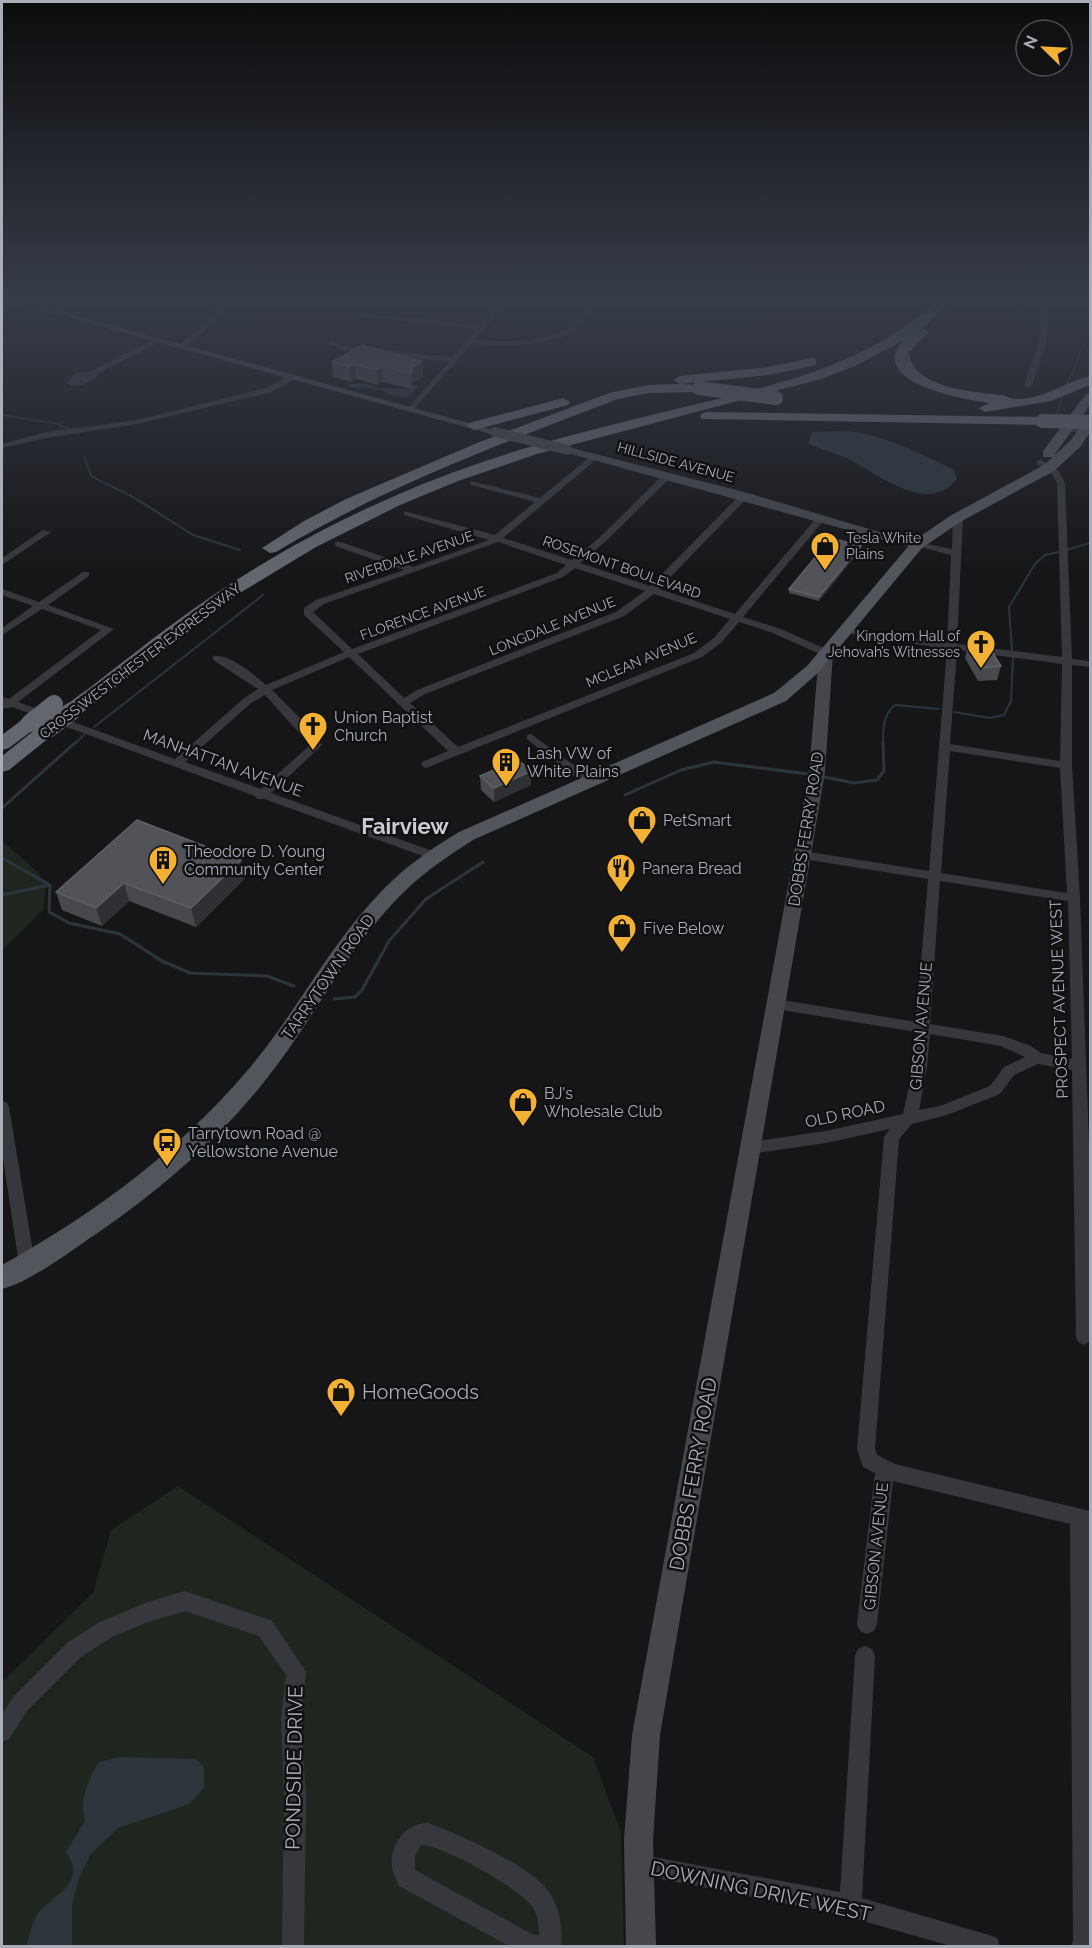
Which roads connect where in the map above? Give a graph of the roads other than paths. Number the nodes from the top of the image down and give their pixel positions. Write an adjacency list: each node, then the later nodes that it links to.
1 (266, 391): 20 (street)
2 (340, 391): 15 (main road, HILLSIDE AVENUE)
3 (428, 391): 15 (street)
4 (609, 391): 16 (highway)
5 (640, 391): 38 (highway, bridge)
6 (721, 391): 13 (highway, bridge)
7 (725, 391): 38 (highway, CROSS WESTCHESTER EXPRESSWAY)
8 (761, 391): 19 (highway, CROSS WESTCHESTER EXPRESSWAY)
9 (949, 391): 11 (highway)
10 (1067, 391): 11 (highway)
11 (1058, 395): 14 (highway)
12 (1090, 397): 18 (main road, TARRYTOWN ROAD)
13 (782, 399)
14 (810, 402)
15 (411, 410): 16 (main road, HILLSIDE AVENUE)
16 (474, 426): 19 (main road, HILLSIDE AVENUE, bridge)
17 (1089, 427): 18 (street); 19 (highway, bridge); 22 (main road, TARRYTOWN ROAD)
18 (1068, 429): 22 (main road, TARRYTOWN ROAD)
19 (573, 444): 21 (main road, HILLSIDE AVENUE); 55 (highway, CROSS WESTCHESTER EXPRESSWAY)
20 (2, 446)
21 (595, 457): 23 (main road, HILLSIDE AVENUE); 26 (street, RIVERDALE AVENUE)
22 (1045, 465): 28 (main road, TARRYTOWN ROAD); 50 (street, PROSPECT AVENUE WEST)
23 (668, 475): 25 (main road, HILLSIDE AVENUE); 36 (street, FLORENCE AVENUE)
24 (474, 483): 26 (street)
25 (744, 496): 29 (main road, HILLSIDE AVENUE); 40 (street, LONGDALE AVENUE)
26 (542, 501): 31 (street, RIVERDALE AVENUE)
27 (407, 513): 31 (street, ROSEMONT BOULEVARD)
28 (958, 517): 33 (main road, TARRYTOWN ROAD); 34 (street, GIBSON AVENUE)
29 (821, 518): 33 (main road, HILLSIDE AVENUE); 43 (street, MCLEAN AVENUE)
30 (45, 532): 35 (street)
31 (497, 539): 36 (street, ROSEMONT BOULEVARD); 37 (street, RIVERDALE AVENUE)
32 (338, 544): 37 (street)
33 (917, 545): 34 (street); 44 (main road, TARRYTOWN ROAD)
34 (958, 553): 46 (street, GIBSON AVENUE)
35 (2, 562)
36 (573, 566): 40 (street, ROSEMONT BOULEVARD); 48 (street, FLORENCE AVENUE)
37 (413, 570): 48 (street, RIVERDALE AVENUE)
38 (233, 573): 55 (highway, CROSS WESTCHESTER EXPRESSWAY)
39 (86, 574): 42 (street)
40 (651, 591): 43 (street, ROSEMONT BOULEVARD); 53 (street, LONGDALE AVENUE)
41 (2, 592): 42 (street)
42 (41, 606): 45 (street); 54 (street)
43 (736, 619): 47 (street, ROSEMONT BOULEVARD); 60 (street, MCLEAN AVENUE)
44 (845, 630): 46 (street); 47 (main road, TARRYTOWN ROAD)
45 (2, 632)
46 (952, 646): 50 (street); 59 (street, GIBSON AVENUE)
47 (826, 653): 65 (main road, TARRYTOWN ROAD); 67 (main road, DOBBS FERRY ROAD)
48 (352, 654): 52 (street, FLORENCE AVENUE); 53 (street)
49 (217, 658): 52 (street)
50 (1067, 660): 51 (street); 63 (street, PROSPECT AVENUE WEST)
51 (1090, 664)
52 (265, 690): 61 (street, FLORENCE AVENUE); 66 (street)
53 (403, 703): 60 (street)
54 (4, 704): 61 (street, MANHATTAN AVENUE)
55 (63, 707): 56 (highway, CROSS WESTCHESTER EXPRESSWAY, bridge)
56 (39, 726): 58 (highway, CROSS WESTCHESTER EXPRESSWAY); 64 (highway, CROSS WESTCHESTER EXPRESSWAY)
57 (531, 737): 65 (street)
58 (2, 744)
59 (944, 747): 63 (street); 69 (street, GIBSON AVENUE)
60 (456, 752): 62 (street, MCLEAN AVENUE)
61 (178, 762): 66 (street, MANHATTAN AVENUE)
62 (426, 764)
63 (1066, 765): 70 (street, PROSPECT AVENUE WEST)
64 (2, 766)
65 (589, 782): 68 (main road, TARRYTOWN ROAD)
66 (261, 796): 68 (street, MANHATTAN AVENUE)
67 (803, 855): 69 (street); 71 (main road, DOBBS FERRY ROAD)
68 (434, 856): 78 (main road, TARRYTOWN ROAD)
69 (933, 875): 70 (street); 72 (street, GIBSON AVENUE)
70 (1074, 897): 74 (street, PROSPECT AVENUE WEST)
71 (776, 1004): 72 (street); 77 (main road, DOBBS FERRY ROAD)
72 (922, 1028): 73 (street); 76 (street, GIBSON AVENUE)
73 (1037, 1058): 74 (street); 76 (street, OLD ROAD)
74 (1079, 1066): 80 (street, PROSPECT AVENUE WEST)
75 (3, 1108): 78 (street)
76 (908, 1119): 77 (street, OLD ROAD); 81 (street, GIBSON AVENUE)
77 (750, 1148): 86 (main road, DOBBS FERRY ROAD)
78 (27, 1264): 79 (main road, TARRYTOWN ROAD)
79 (2, 1278)
80 (1084, 1337)
81 (885, 1469): 82 (street); 83 (street, GIBSON AVENUE)
82 (1084, 1519): 93 (street)
83 (867, 1624)
84 (865, 1656): 87 (street)
85 (2, 1732): 88 (street, PONDSIDE DRIVE)
86 (637, 1865): 87 (street, DOWNING DRIVE WEST); 91 (main road, DOBBS FERRY ROAD)
87 (850, 1907): 92 (street, DOWNING DRIVE WEST)
88 (293, 1947)
89 (536, 1947): 90 (street)
90 (550, 1947)
91 (641, 1947)
92 (989, 1947)
93 (1082, 1947)

